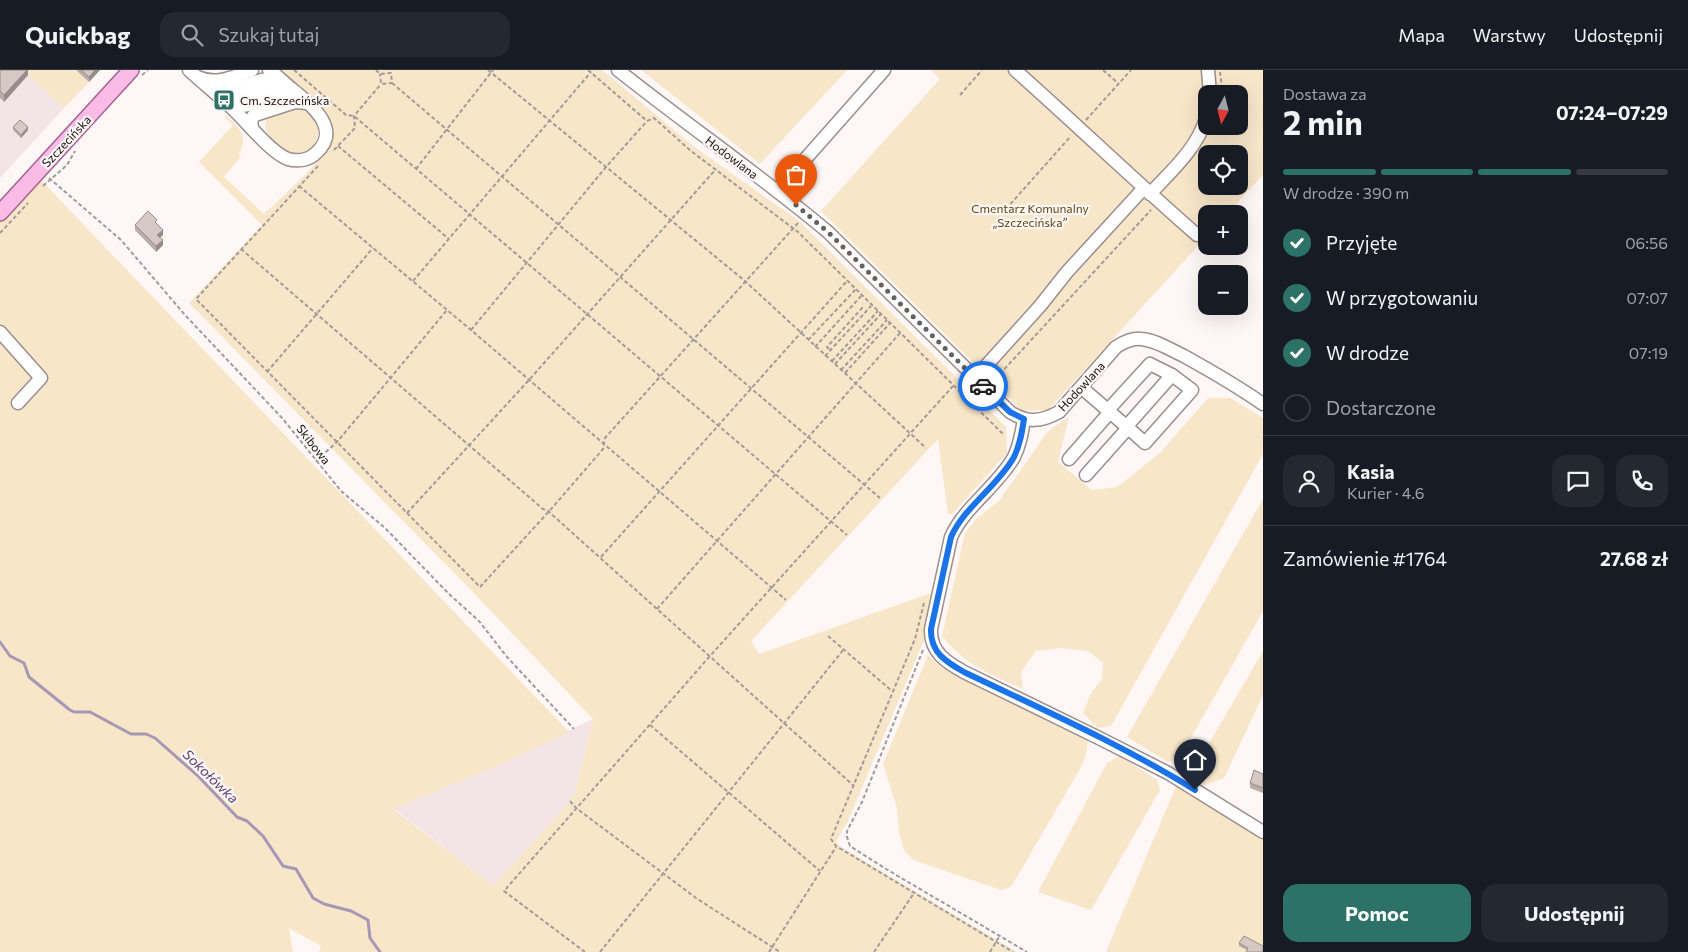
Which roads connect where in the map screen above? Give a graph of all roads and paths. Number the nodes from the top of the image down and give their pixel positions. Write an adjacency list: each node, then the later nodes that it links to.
1 (131, 70): 42 (main road, Szczecińska)
2 (252, 70): 24 (street)
3 (269, 70): 27 (street)
4 (294, 70): 29 (path)
5 (376, 70): 20 (path)
6 (394, 70): 19 (path)
7 (488, 70): 17 (path)
8 (588, 70): 18 (path)
9 (618, 70): 45 (street, Hodowlana)
10 (884, 70): 45 (street)
11 (982, 70): 28 (path)
12 (1015, 70): 33 (street)
13 (1103, 70): 23 (path)
14 (1132, 70): 23 (path)
15 (1208, 70): 25 (street)
16 (1220, 70): 26 (path)
17 (492, 71): 30 (path); 34 (path)
18 (590, 72): 30 (path); 31 (path)
19 (391, 73): 20 (path); 21 (path)
20 (380, 74): 22 (path)
21 (392, 83): 22 (path); 34 (path)
22 (381, 84): 29 (path)
23 (1118, 84): 33 (path)
24 (206, 85): 27 (street); 27 (street); 32 (street)
25 (1209, 85)
26 (1222, 85)
27 (297, 93): 32 (street); 32 (street)
28 (960, 95)
29 (354, 116): 36 (path); 40 (path)
30 (549, 120): 39 (path); 43 (path)
31 (647, 121): 39 (path); 41 (path)
32 (252, 127)
33 (1079, 127): 46 (street); 47 (path)
34 (447, 130): 40 (path); 43 (path)
35 (1199, 135): 46 (street)
36 (338, 146): 37 (path); 55 (path)
37 (331, 152)
38 (319, 166): 44 (path)
39 (606, 167): 51 (path); 52 (path)
40 (416, 169): 49 (path)
41 (716, 169): 51 (path); 53 (path)
42 (39, 170): 48 (main road, Szczecińska); 113 (path, Skibowa)
43 (501, 177): 49 (path); 52 (path)
44 (299, 186): 56 (path); 57 (path)
45 (777, 191): 50 (street, Hodowlana)
46 (1151, 195): 54 (street); 86 (street); 86 (path)
47 (1006, 209)
48 (0, 213)
49 (470, 214): 55 (path); 58 (path)
50 (806, 214): 53 (path); 92 (street, Hodowlana)
51 (671, 221): 59 (path); 61 (path)
52 (557, 225): 58 (path); 59 (path)
53 (793, 228): 61 (path); 62 (path)
54 (1197, 235)
55 (449, 239): 60 (path)
56 (373, 248): 60 (path); 69 (path)
57 (242, 249): 69 (path); 88 (path)
58 (527, 262): 70 (path); 74 (path)
59 (620, 278): 70 (path); 78 (path)
60 (413, 281): 67 (path)
61 (745, 281): 76 (path); 78 (path)
62 (847, 281): 63 (path); 76 (path)
63 (856, 289): 64 (path); 79 (path)
64 (862, 295): 65 (path); 80 (path)
65 (872, 306): 68 (path); 81 (path)
66 (862, 307): 81 (path)
67 (448, 310): 74 (path); 91 (path)
68 (878, 311): 71 (path); 83 (path)
69 (316, 314): 88 (path); 91 (path)
70 (588, 314): 90 (path); 94 (path)
71 (881, 314): 72 (path); 85 (path)
72 (887, 320): 73 (path); 87 (path)
73 (890, 323): 77 (path); 89 (path)
74 (471, 330): 94 (path)
75 (0, 332): 99 (street)
76 (800, 333): 79 (path); 98 (path)
77 (900, 333): 95 (path); 96 (path)
78 (693, 340): 90 (path); 98 (path)
79 (808, 340): 80 (path)
80 (816, 347): 82 (path)
81 (830, 350): 82 (path)
82 (825, 356): 83 (path)
83 (831, 361): 85 (path)
84 (1193, 362): 93 (street); 97 (street, Hodowlana); 100 (street, Hodowlana)
85 (835, 364): 87 (path)
86 (986, 365): 92 (street)
87 (841, 370): 89 (path)
88 (267, 372): 108 (path)
89 (845, 374): 95 (path)
90 (660, 376): 103 (path); 109 (path)
91 (391, 378): 108 (path); 110 (path)
92 (975, 378): 102 (street, Hodowlana)
93 (1177, 379): 101 (street); 104 (street); 104 (street)
94 (529, 380): 109 (path); 110 (path)
95 (855, 383): 105 (path); 107 (path)
96 (953, 386): 105 (path); 106 (path)
97 (1082, 388): 101 (street); 102 (street, Hodowlana)
98 (750, 389): 103 (path); 107 (path)
99 (18, 403)
100 (1263, 404)
101 (1109, 411): 104 (street); 112 (street)
102 (1024, 419): 130 (street)
103 (719, 425): 114 (path); 117 (path)
104 (1127, 427): 115 (street)
105 (910, 434): 111 (path); 116 (path)
106 (1003, 434)
107 (808, 438): 114 (path); 116 (path)
108 (337, 442): 113 (path); 120 (path)
109 (604, 444): 117 (path); 119 (path)
110 (470, 445): 119 (path); 120 (path)
111 (926, 448)
112 (1068, 459)
113 (316, 461): 136 (path, Skibowa)
114 (776, 474): 121 (path); 123 (path)
115 (1086, 475)
116 (864, 485): 118 (path); 121 (path)
117 (660, 492): 123 (path); 124 (path)
118 (880, 498)
119 (548, 511): 120 (path); 124 (path)
120 (407, 513)
121 (831, 521): 122 (path); 125 (path)
122 (847, 535)
123 (717, 541): 125 (path); 128 (path)
124 (601, 558): 128 (path)
125 (772, 588): 126 (path); 132 (path)
126 (786, 600)
127 (924, 603): 133 (path)
128 (657, 608): 132 (path)
129 (828, 636): 131 (path)
130 (932, 641): 141 (street); 146 (path)
131 (844, 650): 133 (path); 134 (path)
132 (710, 656): 134 (path); 135 (path)
133 (894, 692): 137 (path)
134 (784, 723): 137 (path); 138 (path)
135 (650, 725): 138 (path); 140 (path)
136 (574, 729)
137 (854, 786): 142 (path)
138 (729, 792): 143 (path); 144 (path)
139 (570, 801): 140 (path)
140 (576, 808): 144 (path); 149 (path)
141 (1263, 832)
142 (836, 846): 143 (path); 145 (path)
143 (820, 871): 148 (path)
144 (663, 874): 148 (path); 150 (path)
145 (914, 893): 147 (path); 153 (path)
146 (1000, 936): 147 (path); 156 (path)
147 (996, 942): 154 (path); 155 (path)
148 (772, 947): 151 (path); 152 (path)
149 (585, 952)
150 (600, 952)
151 (769, 952)
152 (780, 952)
153 (874, 952)
154 (990, 952)
155 (1013, 952)
156 (1027, 952)

